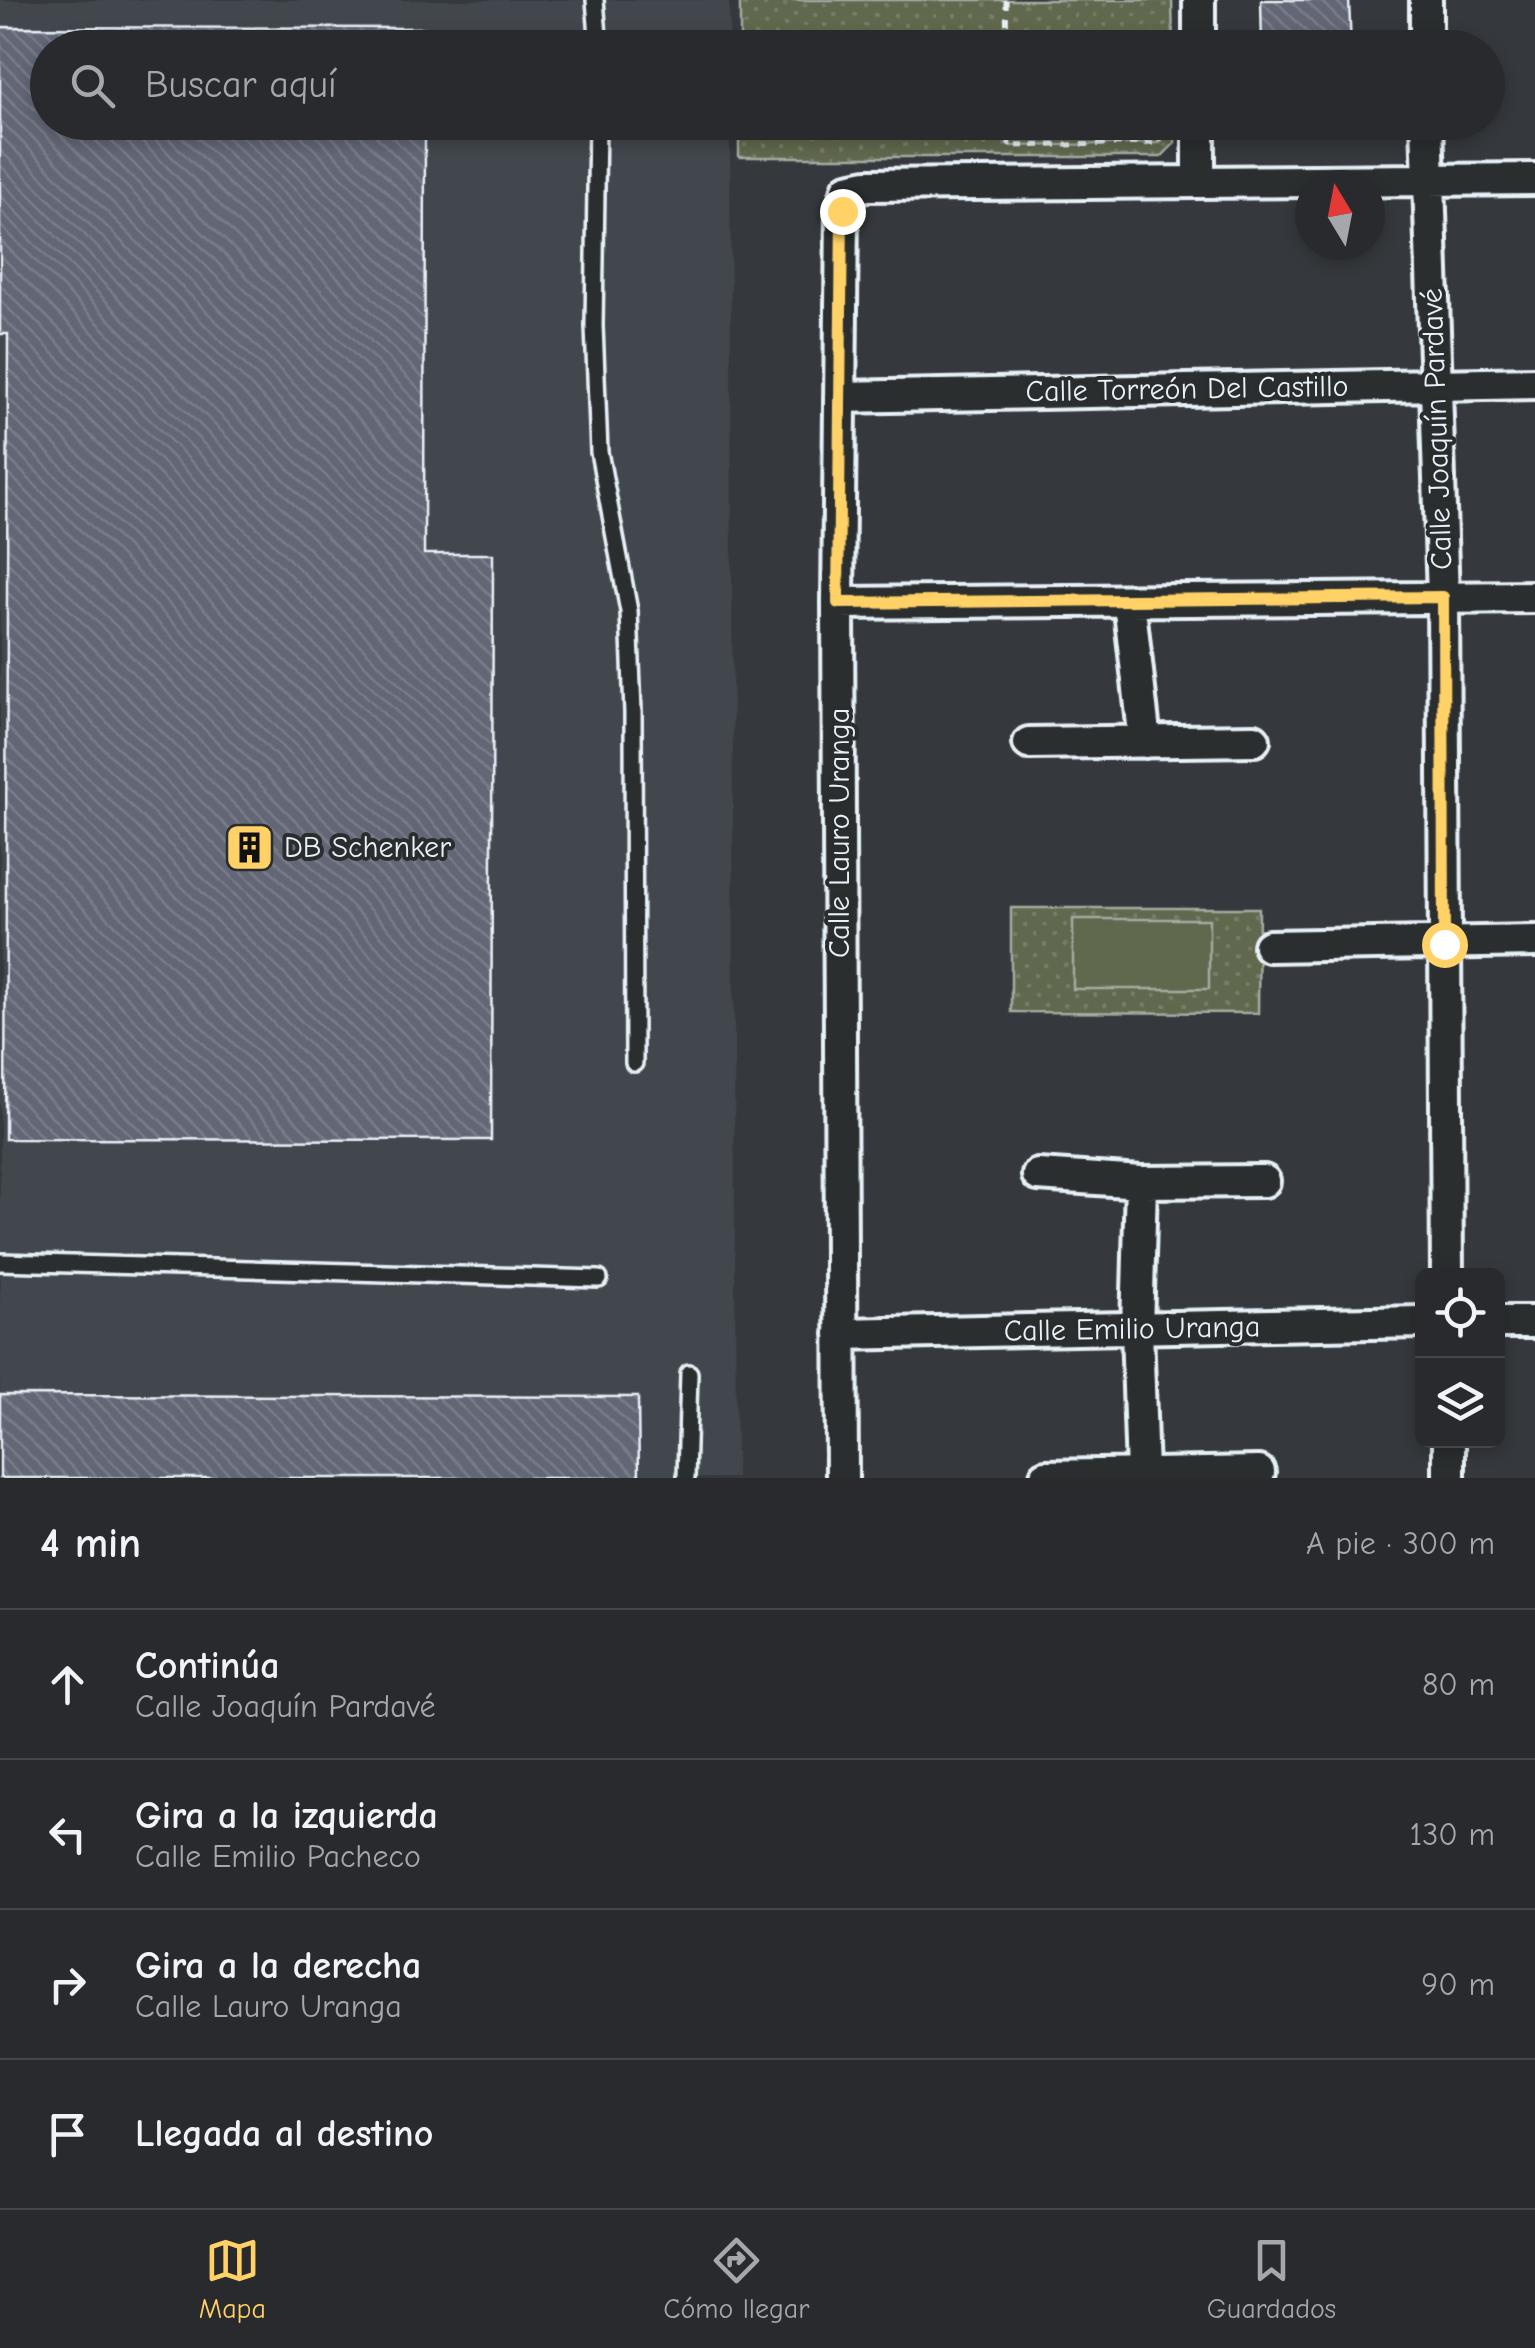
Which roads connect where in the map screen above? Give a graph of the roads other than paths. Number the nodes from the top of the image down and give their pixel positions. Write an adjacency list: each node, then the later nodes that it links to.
1 (595, 0): 4 (lane)
2 (1199, 0): 5 (street)
3 (1426, 0): 6 (street)
4 (598, 30)
5 (1199, 30)
6 (1426, 30)
7 (597, 140): 26 (lane)
8 (1199, 140): 12 (street)
9 (1427, 140): 10 (street, Calle Joaquín Pardavé)
10 (1428, 179): 11 (street); 12 (street); 13 (street, Calle Joaquín Pardavé)
11 (1535, 179)
12 (1199, 181): 15 (street, Calle Lauro Uranga)
13 (1436, 383): 14 (street, Calle Torreón Del Castillo); 15 (street, Calle Torreón Del Castillo); 16 (street, Calle Joaquín Pardavé)
14 (1535, 383)
15 (840, 397): 19 (street, Calle Lauro Uranga)
16 (1443, 597): 17 (street); 18 (street); 24 (street, Calle Joaquín Pardavé)
17 (1535, 597)
18 (1130, 601): 19 (street); 21 (street)
19 (838, 603): 37 (street, Calle Lauro Uranga)
20 (1254, 740): 21 (street)
21 (1145, 742): 22 (street)
22 (1030, 743)
23 (1535, 941): 24 (street)
24 (1444, 944): 25 (street); 31 (street, Calle Joaquín Pardavé)
25 (1269, 946)
26 (634, 1064)
27 (1038, 1176): 29 (street)
28 (1264, 1181): 29 (street)
29 (1141, 1182): 36 (street)
30 (0, 1262): 32 (lane)
31 (1447, 1268)
32 (600, 1279)
33 (1415, 1322): 36 (street, Calle Emilio Uranga)
34 (1505, 1322): 35 (street)
35 (1535, 1322)
36 (1137, 1330): 37 (street, Calle Emilio Uranga); 41 (street)
37 (841, 1334): 44 (street, Calle Lauro Uranga)
38 (689, 1373): 43 (lane)
39 (1449, 1448): 45 (street)
40 (1259, 1472): 41 (street)
41 (1142, 1473): 42 (street)
42 (1046, 1476)
43 (686, 1478)
44 (842, 1478)
45 (1449, 1478)

